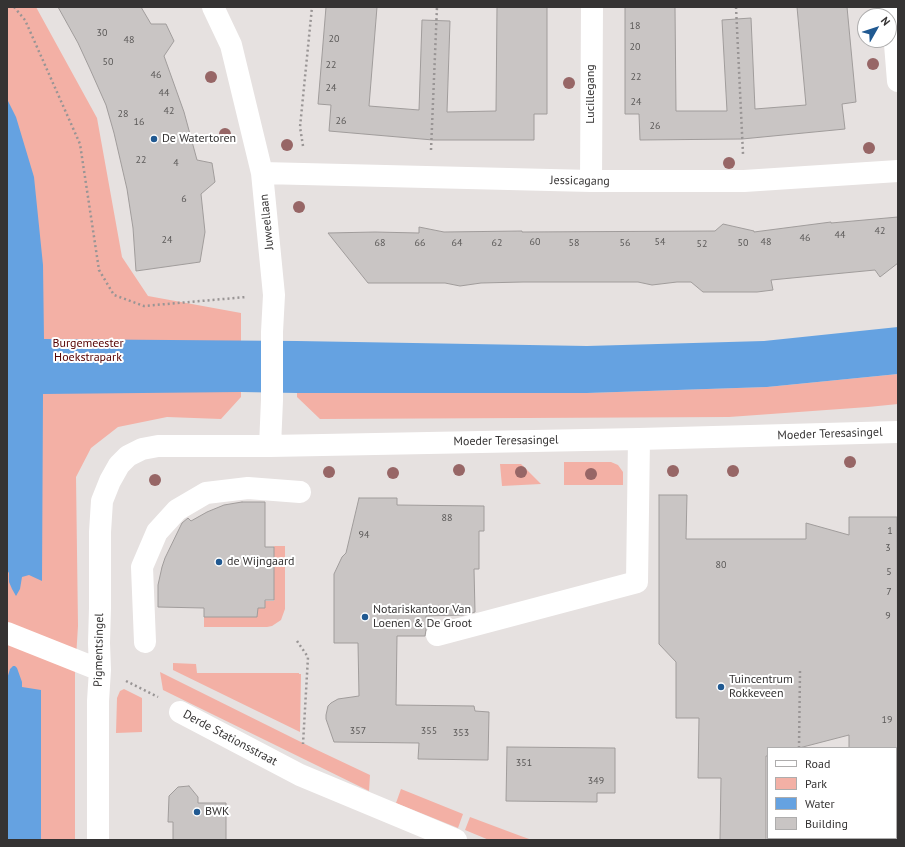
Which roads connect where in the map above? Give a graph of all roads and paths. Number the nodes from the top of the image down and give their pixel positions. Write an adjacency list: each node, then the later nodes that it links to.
1 (14, 7): 15 (path)
2 (213, 7): 10 (street, Juweellaan)
3 (312, 7): 11 (path)
4 (437, 7): 12 (path)
5 (592, 7): 13 (street, Lucillegang)
6 (736, 7): 14 (path)
7 (892, 7): 8 (street)
8 (898, 81)
9 (898, 171): 14 (street, Jessicagang)
10 (262, 173): 11 (street, Jessicagang); 15 (street, Juweellaan)
11 (308, 174): 12 (street, Jessicagang)
12 (430, 177): 13 (street, Jessicagang)
13 (591, 181): 14 (street, Jessicagang)
14 (744, 181)
15 (274, 295): 18 (street, Juweellaan)
16 (898, 432): 17 (street, Moeder Teresasingel)
17 (639, 439): 18 (street, Moeder Teresasingel); 22 (street)
18 (270, 446): 19 (street, Moeder Teresasingel)
19 (119, 465): 25 (street, Pigmentsingel)
20 (300, 492): 24 (street)
21 (7, 633): 25 (street)
22 (437, 635)
23 (297, 641): 29 (path)
24 (145, 642)
25 (100, 670): 27 (path, Derde Stationsstraat); 30 (street, Pigmentsingel)
26 (800, 671): 28 (path)
27 (180, 712): 29 (street, Derde Stationsstraat)
28 (799, 747)
29 (300, 775): 31 (street, Derde Stationsstraat)
30 (98, 840)
31 (456, 840)

